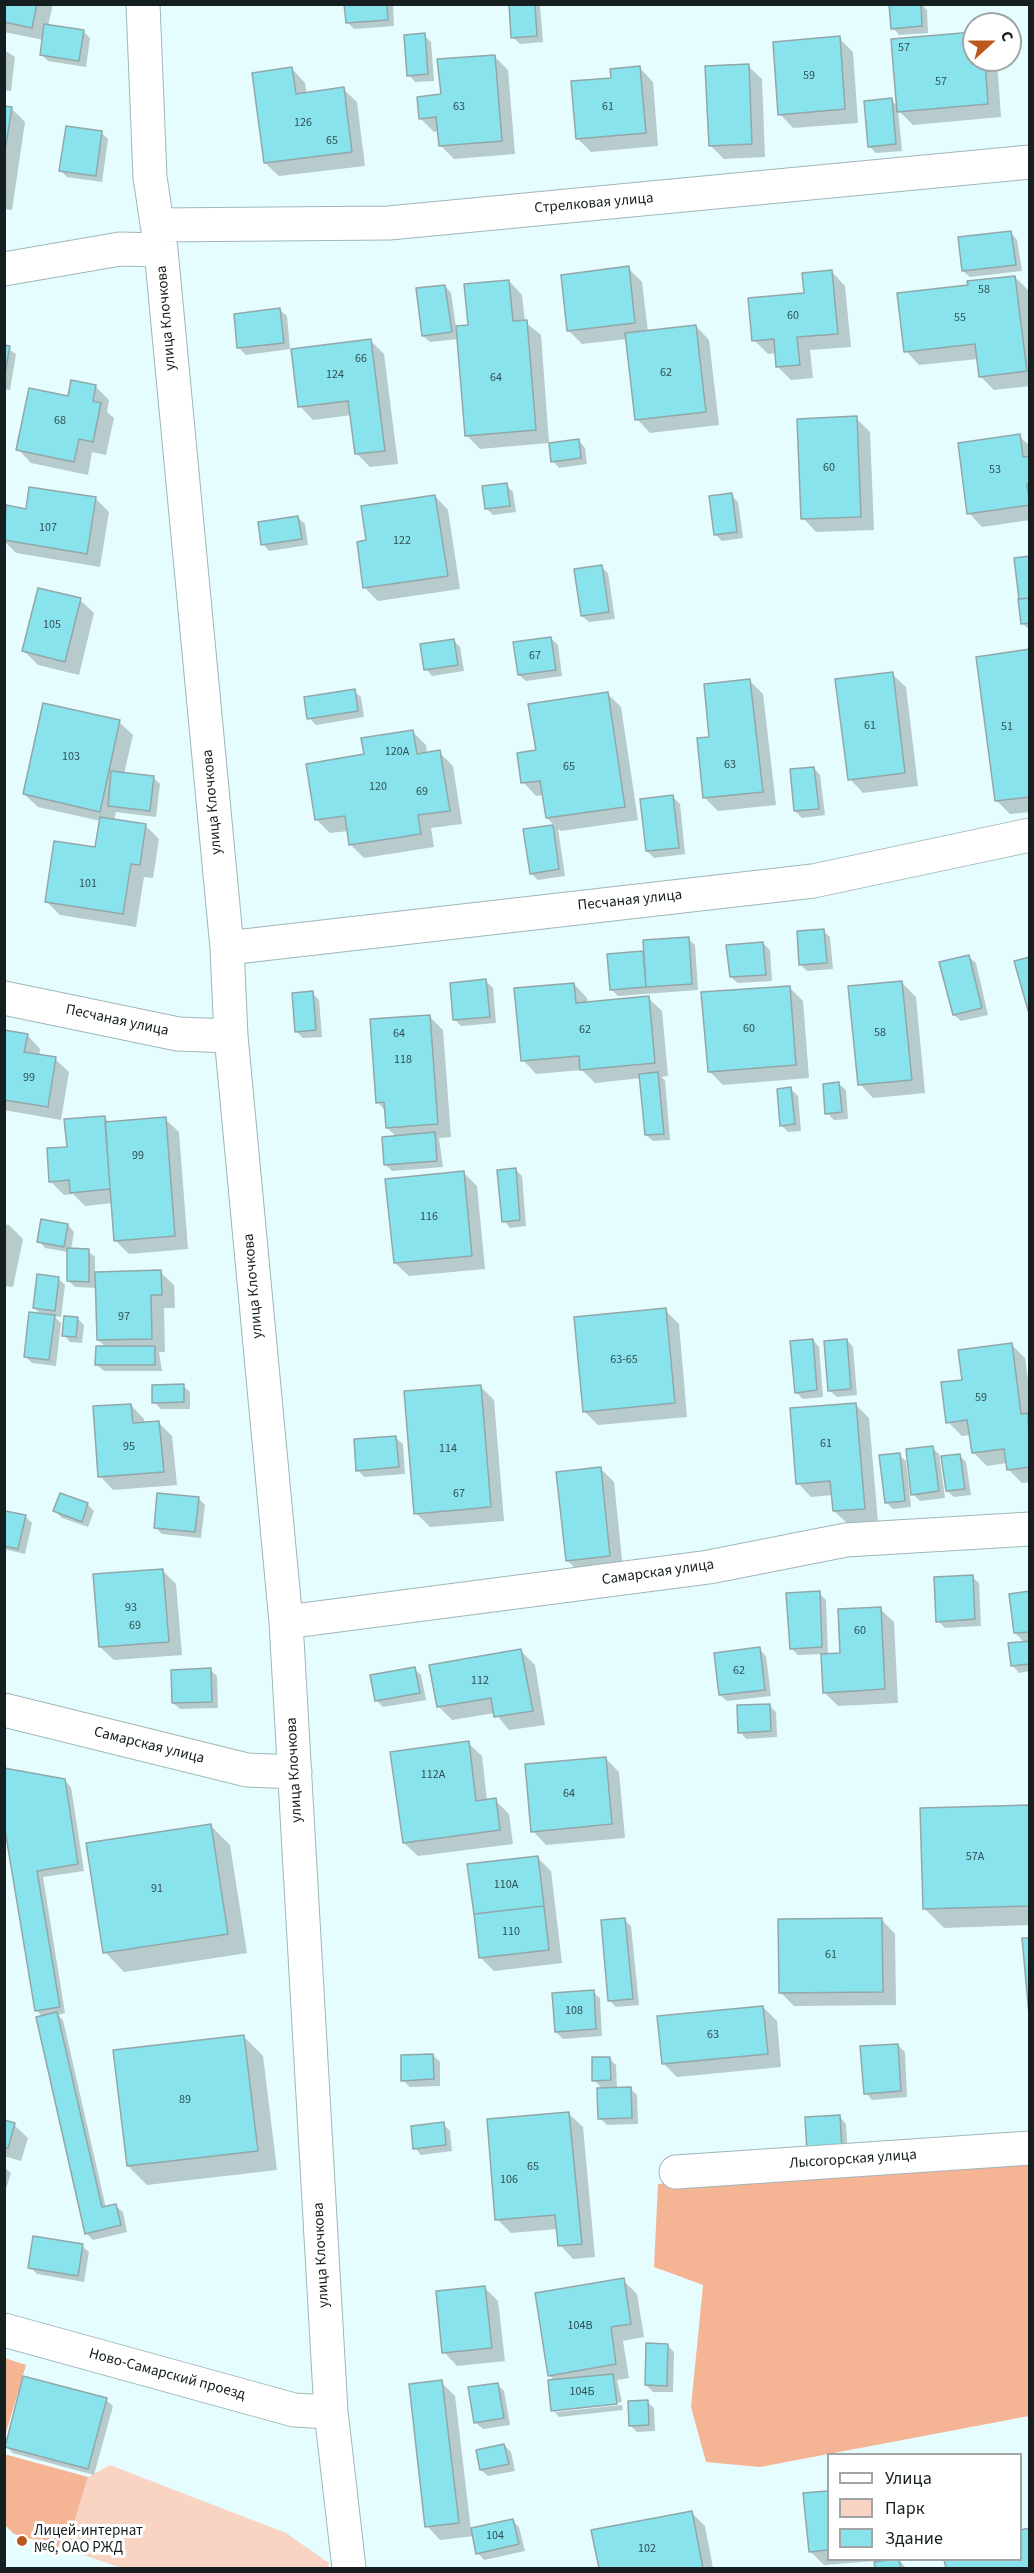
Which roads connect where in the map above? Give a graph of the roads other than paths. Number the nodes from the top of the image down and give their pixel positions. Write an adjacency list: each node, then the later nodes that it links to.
1 (144, 4): 3 (street, улица Клочкова)
2 (1029, 162): 3 (street, Стрелковая улица)
3 (159, 238): 4 (street, Стрелковая улица); 6 (street, улица Клочкова)
4 (4, 269)
5 (1029, 834): 6 (street, Песчаная улица)
6 (227, 948): 8 (street, улица Клочкова)
7 (4, 998): 8 (street, Песчаная улица)
8 (231, 1036): 10 (street, улица Клочкова)
9 (1029, 1529): 10 (street, Самарская улица)
10 (286, 1622): 12 (street, улица Клочкова)
11 (4, 1710): 12 (street, Самарская улица)
12 (296, 1772): 16 (street, улица Клочкова)
13 (1029, 2148): 14 (street, Лысогорская улица)
14 (676, 2172)
15 (4, 2330): 16 (street, Ново-Самарский проезд)
16 (331, 2412): 17 (street, улица Клочкова)
17 (349, 2568)

